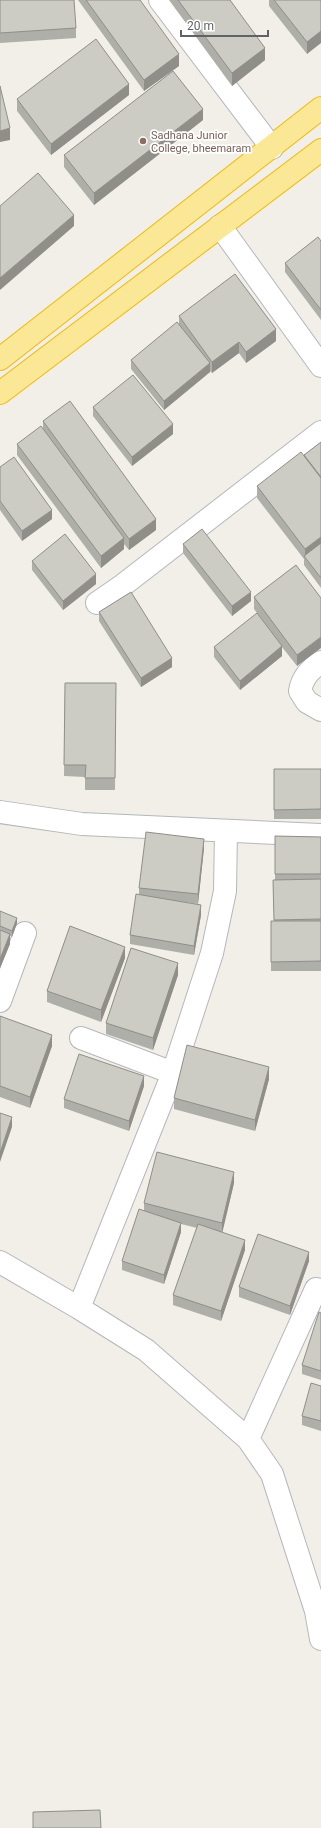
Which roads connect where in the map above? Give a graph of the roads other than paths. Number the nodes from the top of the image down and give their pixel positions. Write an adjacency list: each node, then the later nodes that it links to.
1 (160, 0): 3 (street)
2 (321, 108): 3 (highway)
3 (272, 148): 6 (highway)
4 (321, 150): 5 (highway)
5 (220, 226): 7 (street); 8 (highway)
6 (0, 360)
7 (321, 366)
8 (0, 394)
9 (321, 432): 10 (street)
10 (97, 603)
11 (321, 662): 12 (street)
12 (321, 710)
13 (0, 812): 14 (street)
14 (226, 831): 15 (street); 19 (street)
15 (321, 835)
16 (26, 933): 17 (street)
17 (0, 1001)
18 (81, 1038): 19 (street)
19 (173, 1073): 22 (street)
20 (0, 1262): 22 (street)
21 (319, 1284): 23 (street)
22 (80, 1308): 23 (street)
23 (248, 1439): 24 (street)
24 (319, 1610): 25 (street)
25 (321, 1639)

